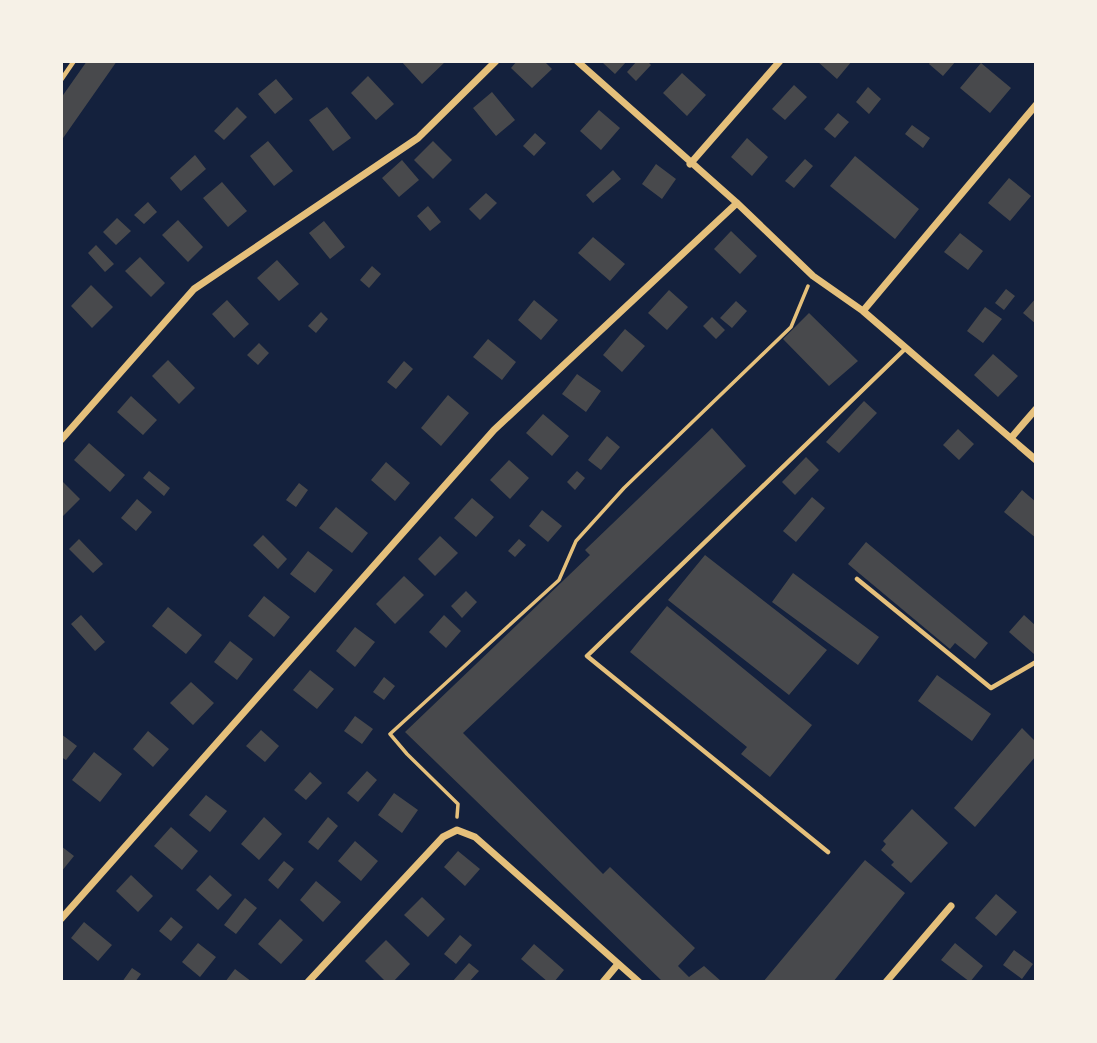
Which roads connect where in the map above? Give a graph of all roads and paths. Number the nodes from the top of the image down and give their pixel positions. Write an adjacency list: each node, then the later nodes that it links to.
1 (74, 61): 5 (lane)
2 (496, 61): 14 (street)
3 (577, 61): 7 (street)
4 (780, 61): 7 (street)
5 (61, 80)
6 (1036, 105): 10 (street)
7 (690, 164): 8 (street)
8 (737, 204): 9 (street); 21 (street)
9 (813, 276): 10 (street); 18 (path)
10 (863, 312): 11 (street)
11 (906, 348): 13 (street); 19 (lane)
12 (1036, 409): 13 (street)
13 (1010, 438): 15 (street)
14 (61, 440)
15 (1036, 460)
16 (856, 579): 17 (lane)
17 (1036, 662)
18 (457, 830): 22 (street); 23 (street)
19 (828, 852)
20 (951, 905): 26 (street)
21 (61, 919)
22 (618, 964): 24 (street); 25 (street)
23 (309, 982)
24 (603, 982)
25 (639, 982)
26 (886, 982)

